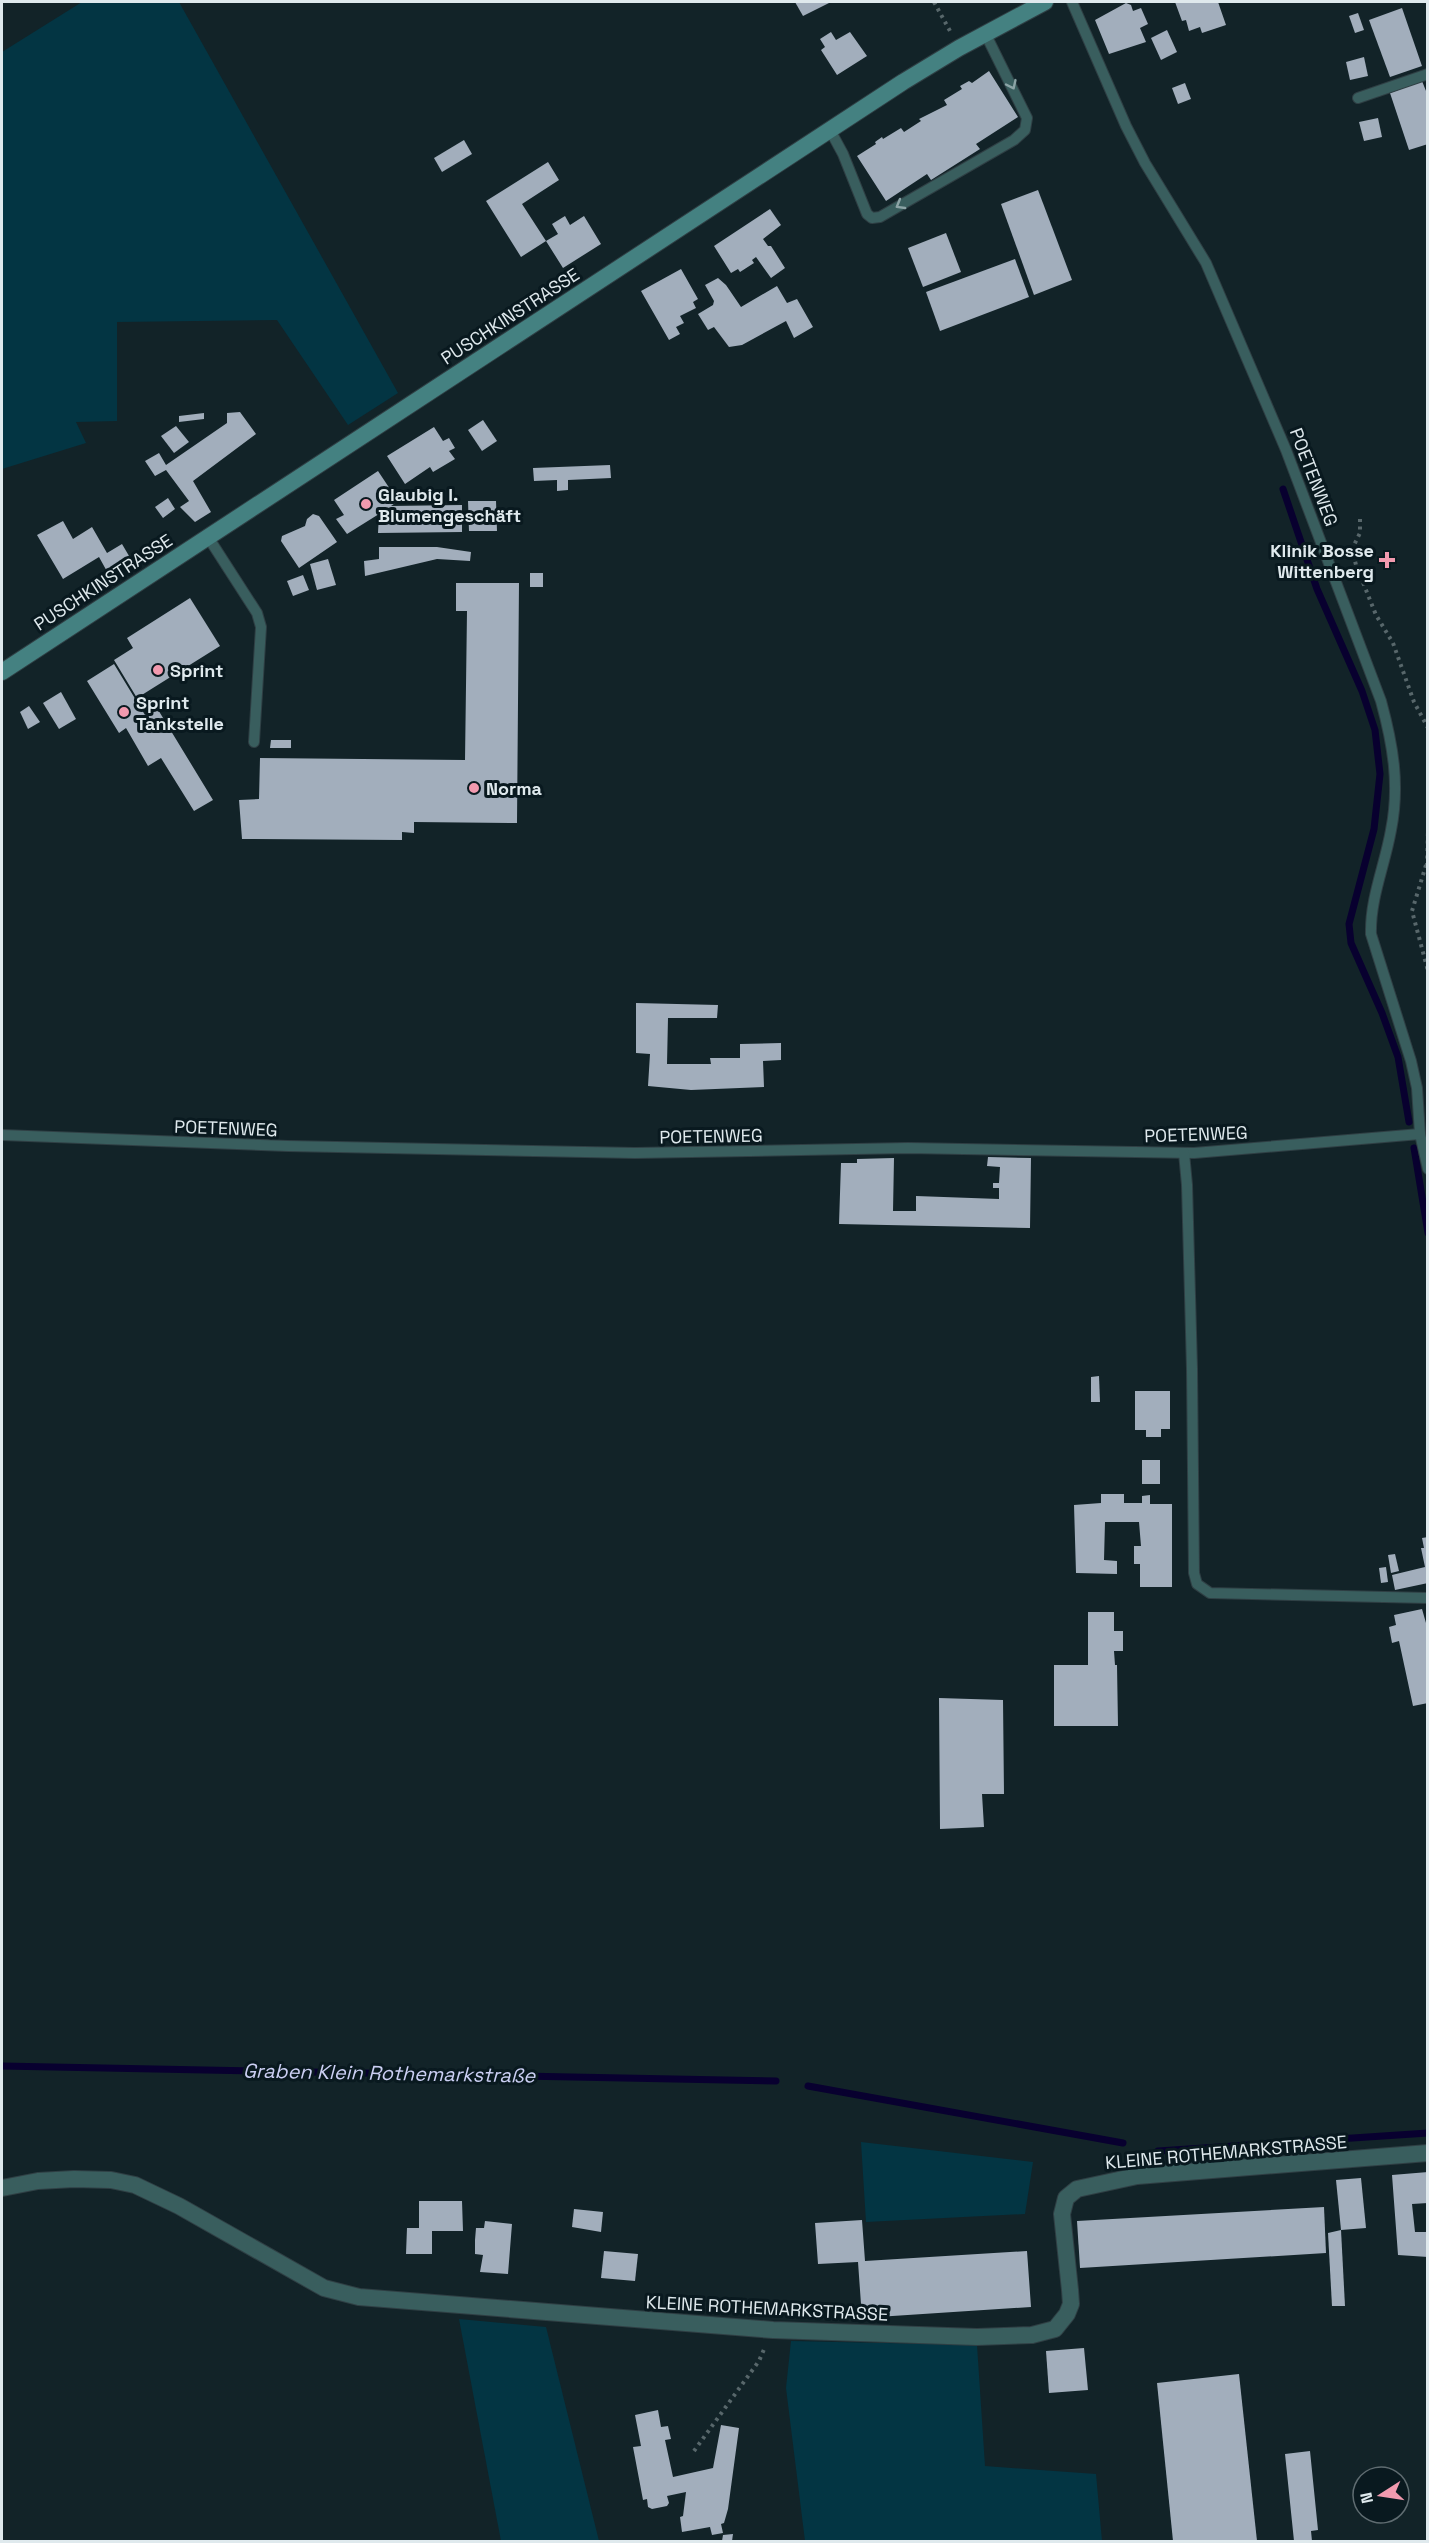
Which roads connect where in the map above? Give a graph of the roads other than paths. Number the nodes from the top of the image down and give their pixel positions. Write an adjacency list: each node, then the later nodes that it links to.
1 (1045, 2): 3 (main road, PUSCHKINSTRASSE)
2 (1072, 2): 10 (lane, POETENWEG)
3 (985, 33): 6 (main road, PUSCHKINSTRASSE); 6 (lane, one-way to 6)
4 (1428, 74): 5 (lane)
5 (1358, 98)
6 (830, 130): 7 (main road, PUSCHKINSTRASSE)
7 (208, 537): 8 (main road, PUSCHKINSTRASSE); 9 (lane)
8 (2, 672)
9 (254, 742)
10 (1420, 1134): 12 (lane, POETENWEG); 13 (lane, POETENWEG)
11 (2, 1135): 12 (lane, POETENWEG)
12 (1184, 1153): 14 (lane)
13 (1428, 1169)
14 (1428, 1598)
15 (1428, 2153): 16 (street, KLEINE ROTHEMARKSTRASSE)
16 (2, 2188)

